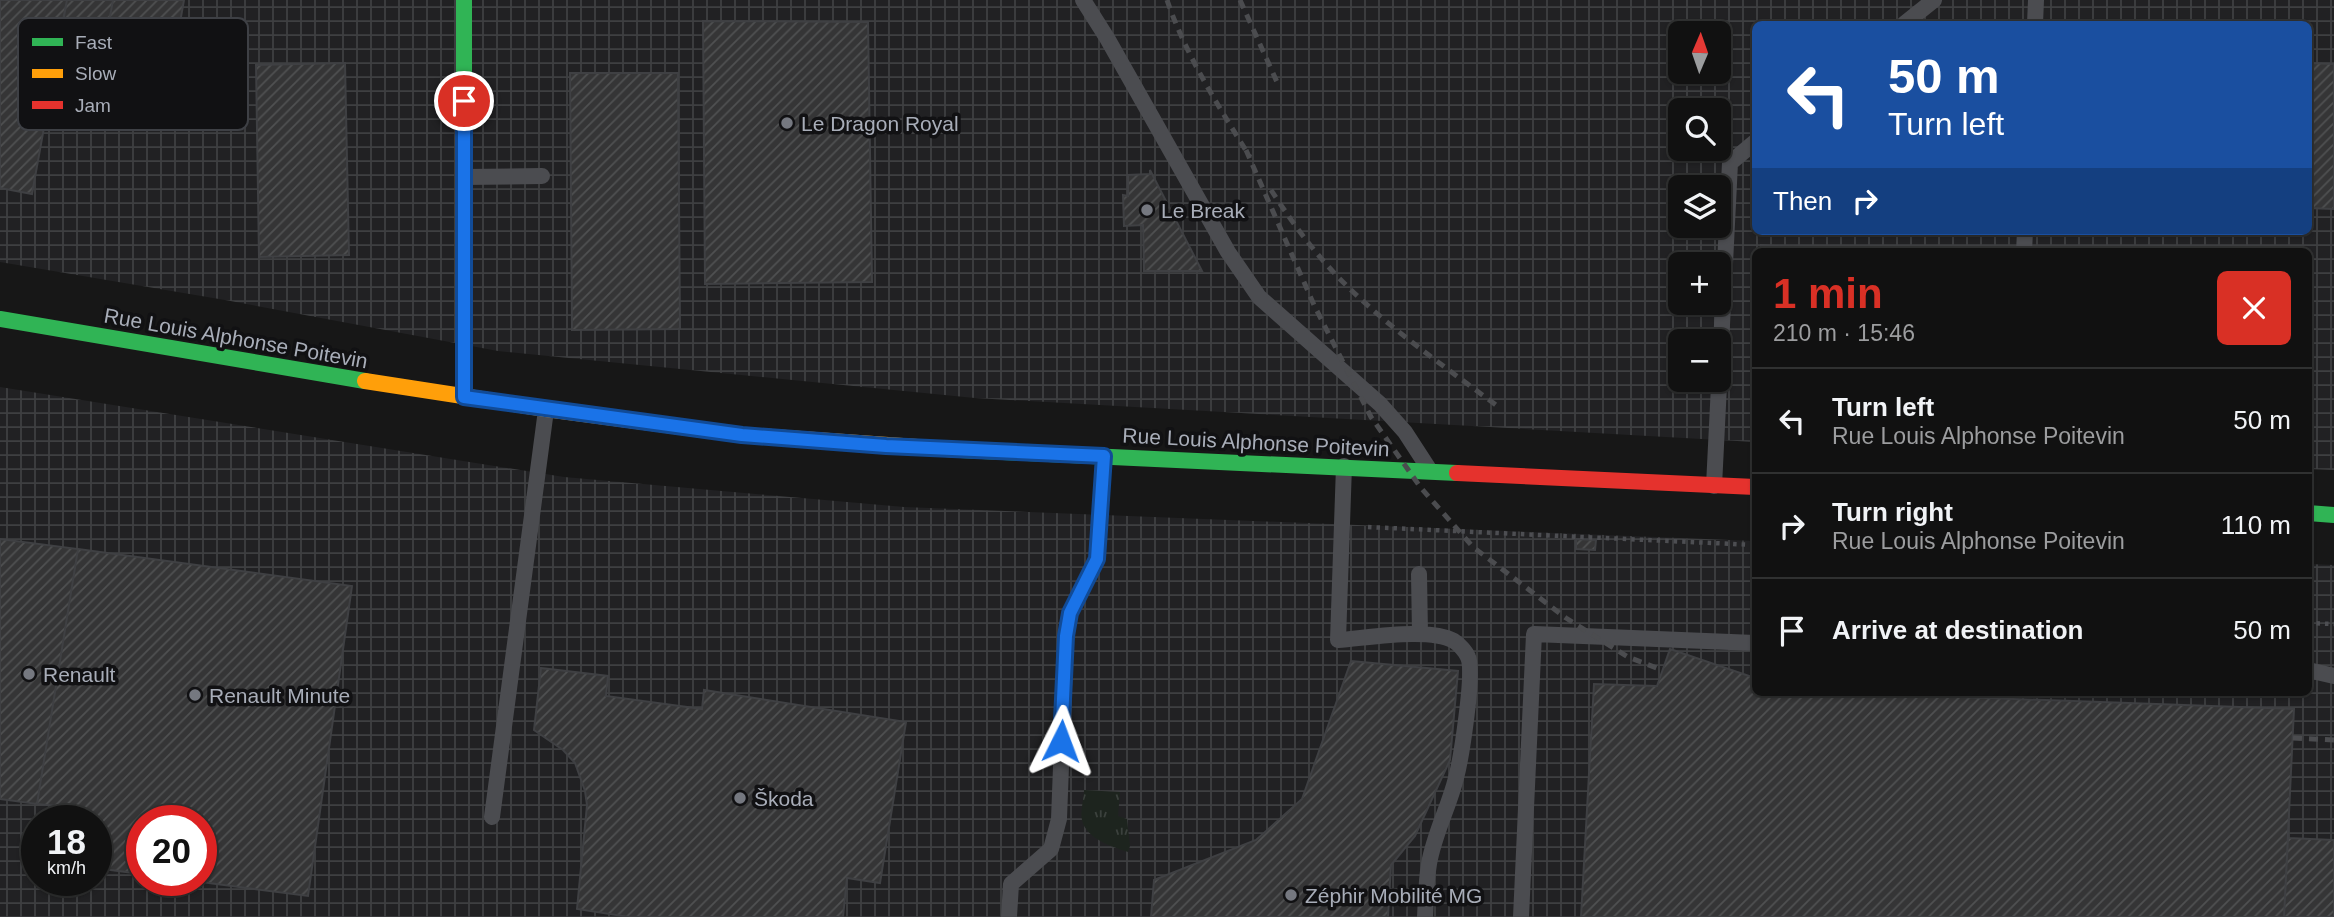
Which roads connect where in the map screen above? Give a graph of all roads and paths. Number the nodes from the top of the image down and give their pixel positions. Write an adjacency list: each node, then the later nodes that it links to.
1 (464, 0): 9 (street)
2 (1083, 0): 15 (lane)
3 (1934, 0): 5 (lane)
4 (2036, 0): 6 (lane)
5 (1907, 21)
6 (2035, 21)
7 (1752, 145): 16 (lane)
8 (542, 176): 9 (lane)
9 (464, 177): 11 (street)
10 (0, 319): 11 (street, Rue Louis Alphonse Poitevin)
11 (464, 397): 12 (street, Rue Louis Alphonse Poitevin)
12 (546, 410): 13 (street, Rue Louis Alphonse Poitevin); 29 (lane)
13 (1104, 456): 14 (street, Rue Louis Alphonse Poitevin); 30 (lane)
14 (1344, 467): 15 (street, Rue Louis Alphonse Poitevin); 20 (lane)
15 (1430, 472): 16 (street, Rue Louis Alphonse Poitevin)
16 (1714, 486): 17 (street, Rue Louis Alphonse Poitevin)
17 (1752, 487)
18 (2312, 513): 19 (street)
19 (2334, 514)
20 (1341, 526): 21 (path); 25 (lane)
21 (1752, 545)
22 (1419, 574): 25 (lane)
23 (2312, 623): 24 (path)
24 (2334, 624)
25 (1420, 634): 31 (lane)
26 (1752, 643): 32 (lane)
27 (2312, 671): 28 (lane)
28 (2334, 676)
29 (492, 817)
30 (1009, 917)
31 (1425, 917)
32 (1521, 917)

